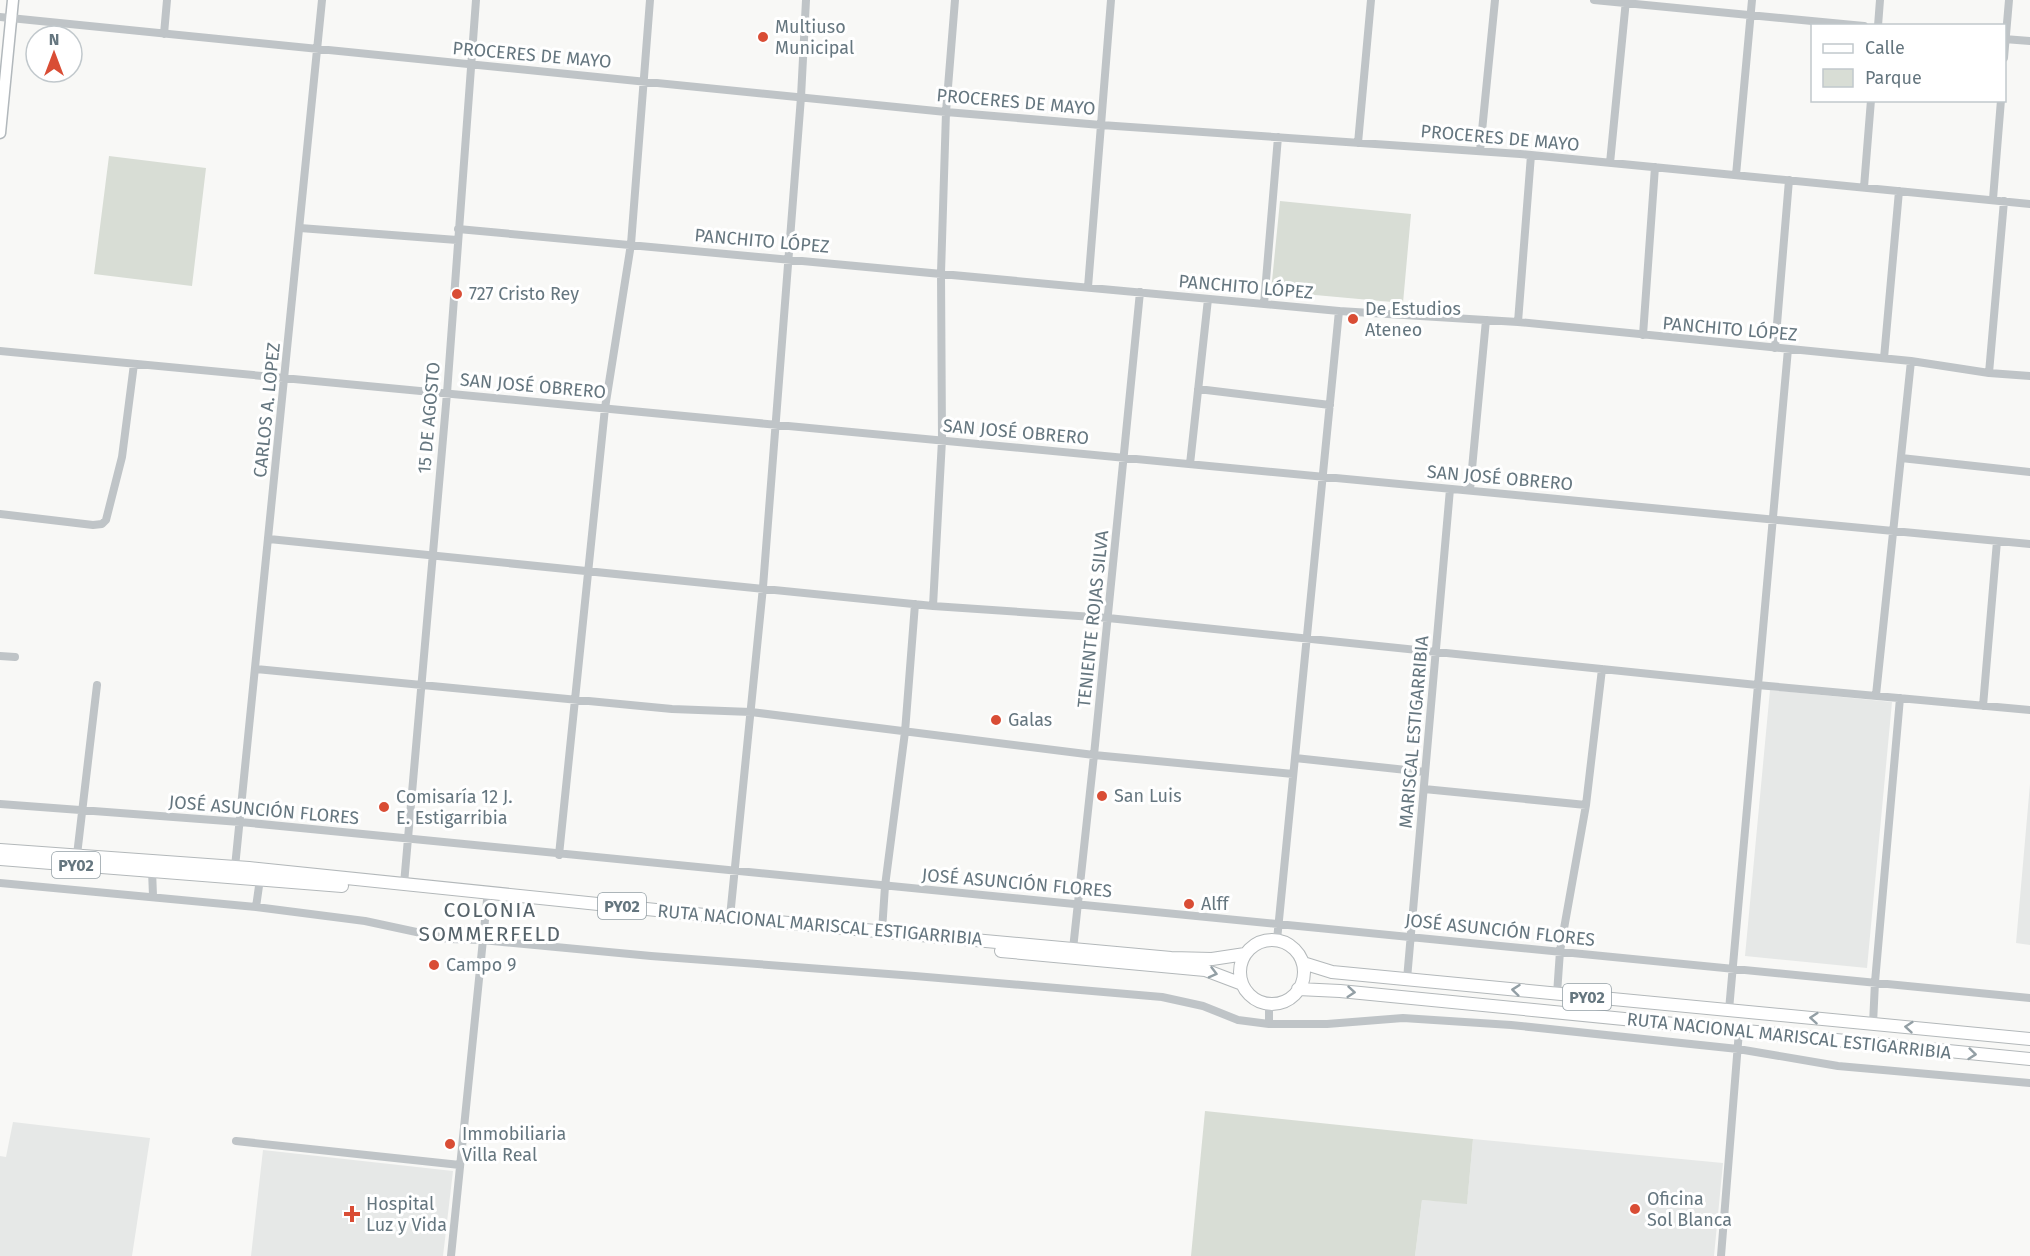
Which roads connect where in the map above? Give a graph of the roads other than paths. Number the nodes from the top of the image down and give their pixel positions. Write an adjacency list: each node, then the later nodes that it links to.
1 (13, 0): 17 (main road)
2 (167, 0): 21 (street)
3 (322, 0): 24 (street, CARLOS A. LOPEZ)
4 (476, 0): 25 (street, 15 DE AGOSTO)
5 (650, 0): 26 (street)
6 (806, 0): 27 (street)
7 (955, 0): 30 (street)
8 (1111, 0): 31 (street)
9 (1371, 0): 34 (street)
10 (1496, 0): 35 (street)
11 (1594, 0): 15 (street)
12 (1752, 0): 16 (street)
13 (1880, 0): 19 (street)
14 (2009, 0): 20 (street)
15 (1626, 2): 16 (street); 37 (street)
16 (1750, 15): 18 (street); 39 (street)
17 (5, 18): 21 (street, PROCERES DE MAYO); 32 (main road)
18 (1843, 24)
19 (1878, 24)
20 (2006, 29)
21 (164, 34): 24 (street, PROCERES DE MAYO)
22 (2006, 39): 23 (street)
23 (2030, 41)
24 (317, 49): 25 (street, PROCERES DE MAYO); 46 (street, CARLOS A. LOPEZ)
25 (470, 65): 26 (street, PROCERES DE MAYO); 47 (street, 15 DE AGOSTO)
26 (643, 81): 27 (street, PROCERES DE MAYO); 49 (street)
27 (801, 97): 30 (street, PROCERES DE MAYO); 50 (street)
28 (1871, 102): 41 (street)
29 (2001, 102): 43 (street)
30 (946, 112): 31 (street, PROCERES DE MAYO); 51 (street)
31 (1101, 125): 33 (street, PROCERES DE MAYO); 52 (street)
32 (0, 133)
33 (1278, 137): 34 (street, PROCERES DE MAYO); 55 (street)
34 (1358, 143): 35 (street, PROCERES DE MAYO)
35 (1480, 151): 36 (street, PROCERES DE MAYO)
36 (1531, 155): 37 (street, PROCERES DE MAYO); 58 (street)
37 (1610, 163): 38 (street, PROCERES DE MAYO)
38 (1655, 167): 39 (street, PROCERES DE MAYO); 59 (street)
39 (1736, 175): 40 (street, PROCERES DE MAYO)
40 (1789, 180): 41 (street, PROCERES DE MAYO); 60 (street)
41 (1864, 187): 42 (street, PROCERES DE MAYO)
42 (1899, 191): 43 (street, PROCERES DE MAYO); 63 (street)
43 (1993, 200): 44 (street, PROCERES DE MAYO)
44 (2004, 201): 45 (street, PROCERES DE MAYO); 66 (street)
45 (2030, 204)
46 (300, 228): 48 (street); 68 (street, CARLOS A. LOPEZ)
47 (458, 229): 48 (street, 15 DE AGOSTO); 49 (street, PANCHITO LÓPEZ)
48 (457, 240): 70 (street, 15 DE AGOSTO)
49 (631, 244): 50 (street, PANCHITO LÓPEZ); 72 (street)
50 (788, 259): 51 (street, PANCHITO LÓPEZ); 73 (street)
51 (941, 273): 52 (street, PANCHITO LÓPEZ); 74 (street)
52 (1088, 287): 53 (street, PANCHITO LÓPEZ)
53 (1140, 292): 54 (street, PANCHITO LÓPEZ); 75 (street, TENIENTE ROJAS SILVA)
54 (1208, 298): 55 (street, PANCHITO LÓPEZ); 69 (street)
55 (1264, 304): 56 (street, PANCHITO LÓPEZ)
56 (1339, 311): 57 (street, PANCHITO LÓPEZ); 71 (street)
57 (1486, 320): 58 (street, PANCHITO LÓPEZ); 81 (street)
58 (1518, 322): 59 (street, PANCHITO LÓPEZ)
59 (1643, 335): 60 (street, PANCHITO LÓPEZ)
60 (1775, 348): 61 (street, PANCHITO LÓPEZ)
61 (1788, 349): 63 (street, PANCHITO LÓPEZ); 83 (street)
62 (0, 351): 65 (street, SAN JOSÉ OBRERO)
63 (1884, 358): 64 (street, PANCHITO LÓPEZ)
64 (1911, 361): 66 (street, PANCHITO LÓPEZ); 76 (street)
65 (134, 364): 68 (street, SAN JOSÉ OBRERO); 82 (street)
66 (1989, 373): 67 (street, PANCHITO LÓPEZ)
67 (2030, 376)
68 (285, 378): 70 (street, SAN JOSÉ OBRERO); 85 (street, CARLOS A. LOPEZ)
69 (1198, 388): 71 (street); 77 (street)
70 (447, 393): 72 (street, SAN JOSÉ OBRERO); 88 (street, 15 DE AGOSTO)
71 (1330, 405): 79 (street)
72 (605, 408): 73 (street, SAN JOSÉ OBRERO); 89 (street)
73 (776, 424): 74 (street, SAN JOSÉ OBRERO); 90 (street)
74 (942, 440): 75 (street, SAN JOSÉ OBRERO); 92 (street)
75 (1124, 458): 77 (street, SAN JOSÉ OBRERO); 93 (street, TENIENTE ROJAS SILVA)
76 (1901, 458): 78 (street); 84 (street)
77 (1190, 464): 79 (street, SAN JOSÉ OBRERO)
78 (2030, 472)
79 (1323, 477): 80 (street, SAN JOSÉ OBRERO); 94 (street)
80 (1450, 489): 81 (street, SAN JOSÉ OBRERO); 95 (street, MARISCAL ESTIGARRIBIA)
81 (1470, 490): 83 (street, SAN JOSÉ OBRERO)
82 (0, 514)
83 (1773, 519): 84 (street, SAN JOSÉ OBRERO); 102 (street)
84 (1893, 531): 86 (street, SAN JOSÉ OBRERO); 103 (street)
85 (269, 539): 88 (street); 98 (street, CARLOS A. LOPEZ)
86 (1997, 540): 87 (street, SAN JOSÉ OBRERO); 106 (street)
87 (2030, 544)
88 (433, 554): 89 (street); 101 (street, 15 DE AGOSTO)
89 (587, 570): 90 (street); 105 (street)
90 (763, 587): 91 (street); 108 (street)
91 (915, 604): 92 (street); 109 (street)
92 (933, 606): 93 (street)
93 (1108, 618): 94 (street); 110 (street, TENIENTE ROJAS SILVA)
94 (1307, 638): 95 (street); 111 (street)
95 (1436, 651): 99 (street); 112 (street, MARISCAL ESTIGARRIBIA)
96 (0, 656): 97 (street)
97 (15, 657)
98 (256, 669): 101 (street); 118 (street, CARLOS A. LOPEZ)
99 (1602, 669): 102 (street); 116 (street)
100 (97, 685): 117 (street)
101 (422, 685): 105 (street); 119 (street, 15 DE AGOSTO)
102 (1758, 685): 103 (street); 147 (street)
103 (1876, 695): 104 (street)
104 (1900, 698): 106 (street); 149 (street)
105 (574, 700): 108 (street); 122 (street)
106 (1983, 706): 107 (street)
107 (2030, 710)
108 (751, 712): 109 (street); 126 (street)
109 (905, 732): 110 (street); 131 (street)
110 (1094, 755): 113 (street); 135 (street, TENIENTE ROJAS SILVA)
111 (1295, 758): 112 (street); 113 (street)
112 (1425, 772): 114 (street, MARISCAL ESTIGARRIBIA)
113 (1293, 774): 138 (street)
114 (1424, 789): 116 (street); 140 (street, MARISCAL ESTIGARRIBIA)
115 (0, 804): 117 (street, JOSÉ ASUNCIÓN FLORES)
116 (1586, 805): 144 (street)
117 (83, 810): 118 (street, JOSÉ ASUNCIÓN FLORES); 121 (street)
118 (240, 822): 119 (street, JOSÉ ASUNCIÓN FLORES); 124 (street, CARLOS A. LOPEZ)
119 (408, 839): 122 (street, JOSÉ ASUNCIÓN FLORES); 129 (street, 15 DE AGOSTO)
120 (0, 850): 121 (highway, RUTA NACIONAL MARISCAL ESTIGARRIBIA / PY02)
121 (77, 855): 124 (highway, RUTA NACIONAL MARISCAL ESTIGARRIBIA / PY02)
122 (559, 855): 126 (street, JOSÉ ASUNCIÓN FLORES)
123 (0, 859): 125 (highway, RUTA NACIONAL MARISCAL ESTIGARRIBIA / PY02)
124 (235, 867): 129 (highway, RUTA NACIONAL MARISCAL ESTIGARRIBIA / PY02)
125 (152, 870): 127 (highway, RUTA NACIONAL MARISCAL ESTIGARRIBIA / PY02); 133 (street)
126 (735, 871): 131 (street, JOSÉ ASUNCIÓN FLORES); 137 (street)
127 (260, 879): 134 (highway, RUTA NACIONAL MARISCAL ESTIGARRIBIA / PY02); 136 (street)
128 (0, 883): 130 (street)
129 (404, 884): 137 (highway, RUTA NACIONAL MARISCAL ESTIGARRIBIA / PY02)
130 (18, 886): 132 (street); 133 (street)
131 (885, 886): 135 (street, JOSÉ ASUNCIÓN FLORES); 139 (street)
132 (0, 889)
133 (153, 896): 136 (street)
134 (487, 900): 141 (street); 150 (highway, RUTA NACIONAL MARISCAL ESTIGARRIBIA / PY02, one-way to 150)
135 (1078, 904): 138 (street, JOSÉ ASUNCIÓN FLORES); 143 (street, TENIENTE ROJAS SILVA)
136 (256, 907): 141 (street)
137 (730, 917): 139 (highway, RUTA NACIONAL MARISCAL ESTIGARRIBIA / PY02)
138 (1279, 924): 140 (street, JOSÉ ASUNCIÓN FLORES); 142 (street)
139 (882, 931): 143 (highway, RUTA NACIONAL MARISCAL ESTIGARRIBIA / PY02)
140 (1411, 937): 144 (street, JOSÉ ASUNCIÓN FLORES); 148 (street, MARISCAL ESTIGARRIBIA)
141 (482, 940): 156 (street); 164 (street)
142 (1277, 940): 145 (highway, PY02); 146 (highway, PY02)
143 (1073, 949): 145 (highway, RUTA NACIONAL MARISCAL ESTIGARRIBIA / PY02)
144 (1560, 951): 147 (street, JOSÉ ASUNCIÓN FLORES); 152 (street)
145 (1245, 954): 150 (highway)
146 (1303, 963): 148 (highway, RUTA NACIONAL MARISCAL ESTIGARRIBIA / PY02); 151 (highway)
147 (1732, 969): 149 (street, JOSÉ ASUNCIÓN FLORES); 155 (street)
148 (1407, 979): 152 (highway, RUTA NACIONAL MARISCAL ESTIGARRIBIA / PY02, one-way to 148)
149 (1875, 982): 153 (street, JOSÉ ASUNCIÓN FLORES); 157 (street)
150 (1242, 984): 154 (highway, PY02)
151 (1298, 989): 154 (highway); 158 (highway, RUTA NACIONAL MARISCAL ESTIGARRIBIA / PY02, one-way to 158)
152 (1557, 994): 155 (highway, RUTA NACIONAL MARISCAL ESTIGARRIBIA / PY02)
153 (2030, 998)
154 (1269, 1004): 156 (street)
155 (1729, 1010): 157 (highway, RUTA NACIONAL MARISCAL ESTIGARRIBIA / PY02, one-way to 155)
156 (1269, 1024): 160 (street)
157 (1872, 1024): 159 (highway, RUTA NACIONAL MARISCAL ESTIGARRIBIA / PY02, one-way to 157)
158 (1738, 1031): 160 (street); 161 (highway, RUTA NACIONAL MARISCAL ESTIGARRIBIA / PY02, one-way to 161)
159 (2030, 1039)
160 (1738, 1049): 162 (street); 166 (street)
161 (2030, 1059)
162 (2030, 1083)
163 (236, 1141): 164 (street)
164 (460, 1165): 165 (street)
165 (450, 1256)
166 (1721, 1256)

